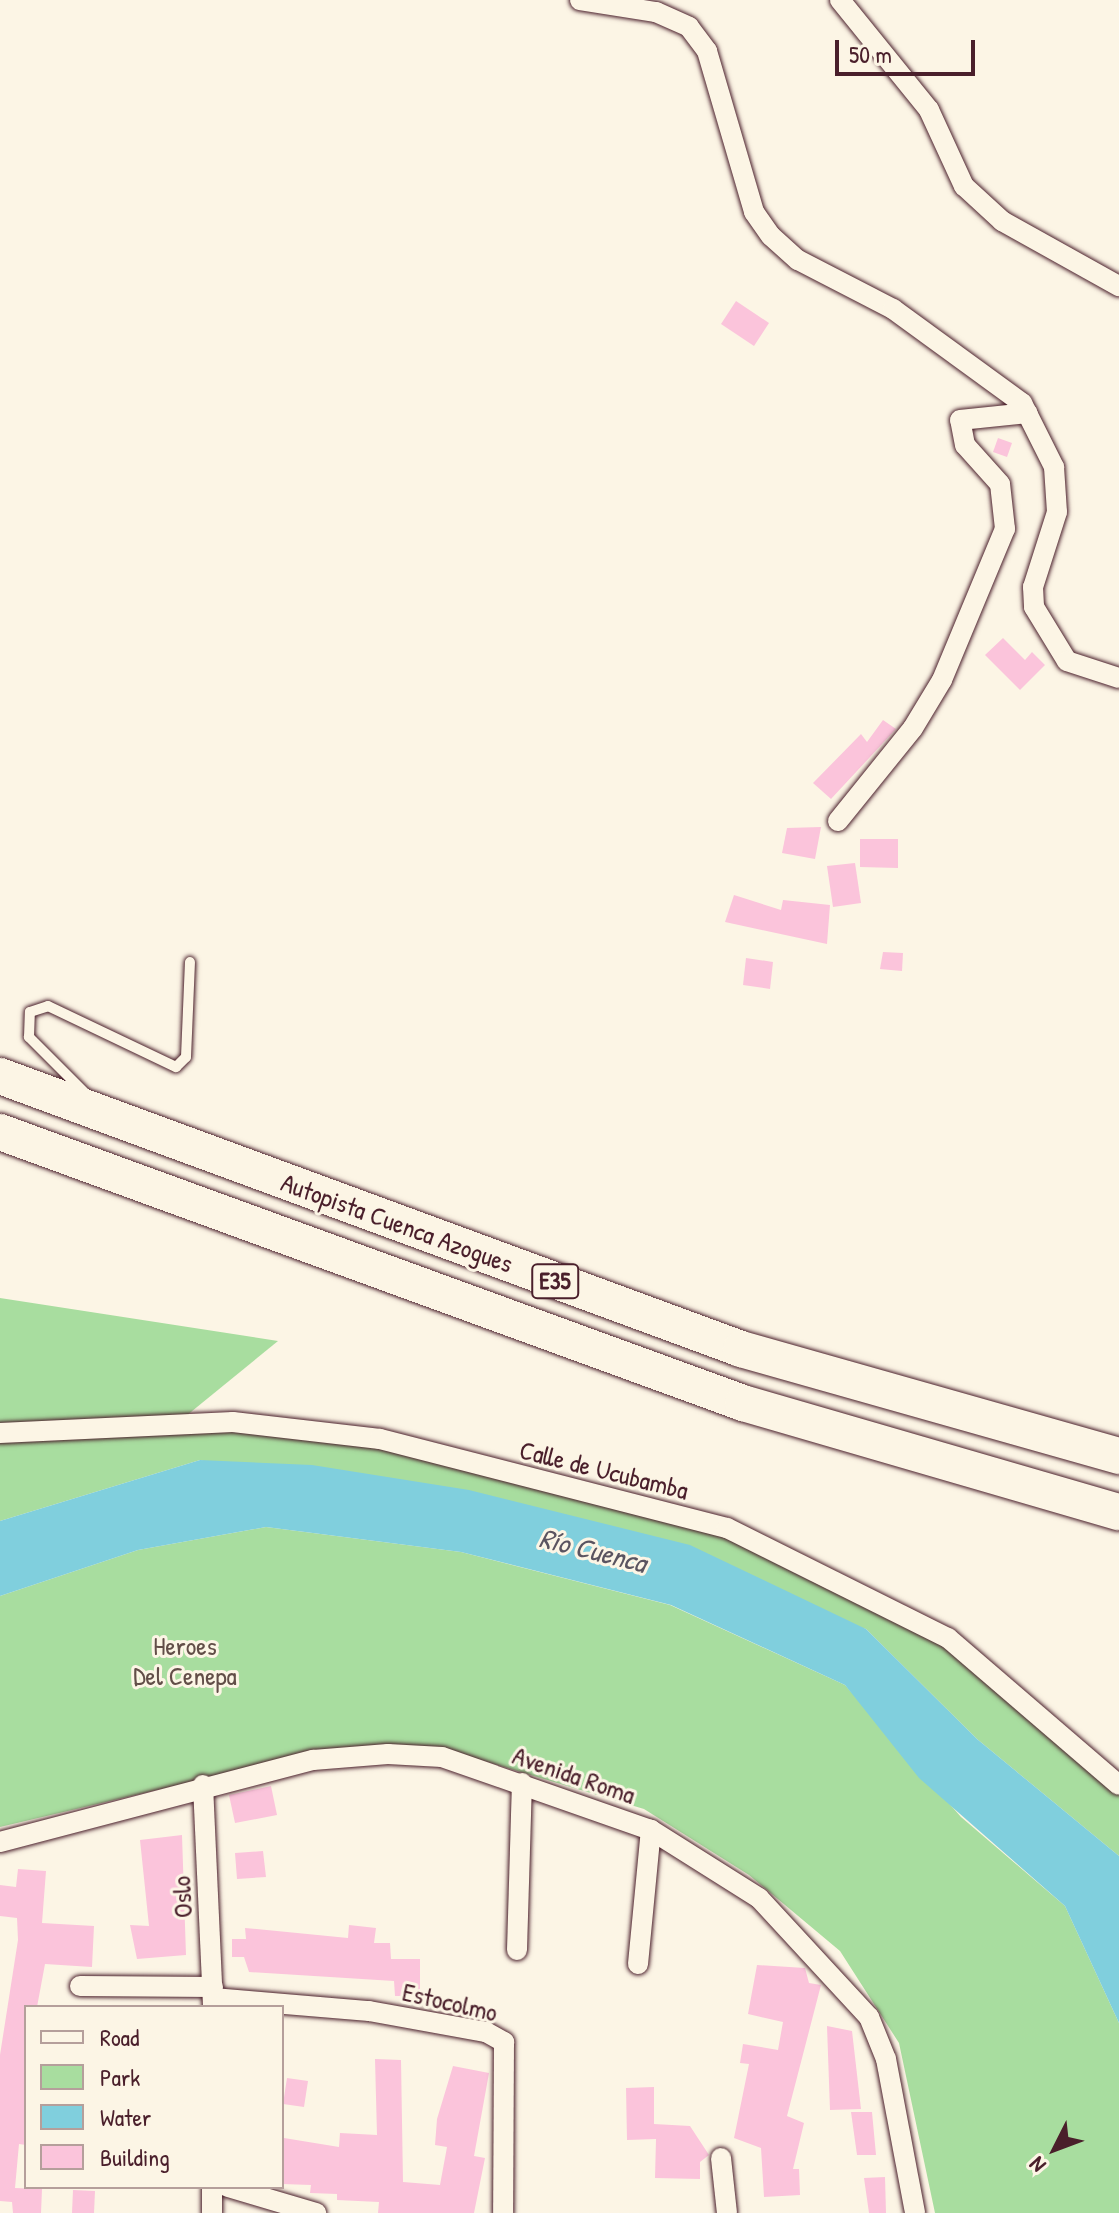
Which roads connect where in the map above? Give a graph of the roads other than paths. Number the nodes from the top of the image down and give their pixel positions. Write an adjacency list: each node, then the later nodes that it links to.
1 (580, 0): 4 (street)
2 (840, 0): 3 (street)
3 (1119, 286)
4 (1028, 413): 5 (street); 6 (street)
5 (1119, 678)
6 (838, 821)
7 (190, 962): 9 (lane)
8 (0, 1076): 9 (highway, Autopista Cuenca Azogues / E35)
9 (111, 1116): 12 (highway, Autopista Cuenca Azogues / E35)
10 (0, 1132): 13 (highway, Autopista Cuenca Azogues / E35)
11 (0, 1433): 16 (street, Calle de Ucubamba)
12 (1119, 1456)
13 (1119, 1512)
14 (522, 1783): 15 (street, Avenida Roma); 17 (street, Avenida Roma); 19 (street)
15 (203, 1785): 18 (street, Avenida Roma); 22 (street, Oslo)
16 (1119, 1785)
17 (651, 1830): 20 (street); 30 (street, Avenida Roma)
18 (0, 1842)
19 (517, 1950)
20 (638, 1964)
21 (80, 1986): 22 (street)
22 (213, 1997): 28 (street, Estocolmo)
23 (721, 2158): 29 (street)
24 (212, 2189): 26 (street)
25 (235, 2189): 27 (street)
26 (212, 2213)
27 (316, 2213)
28 (503, 2213)
29 (727, 2213)
30 (915, 2213)

